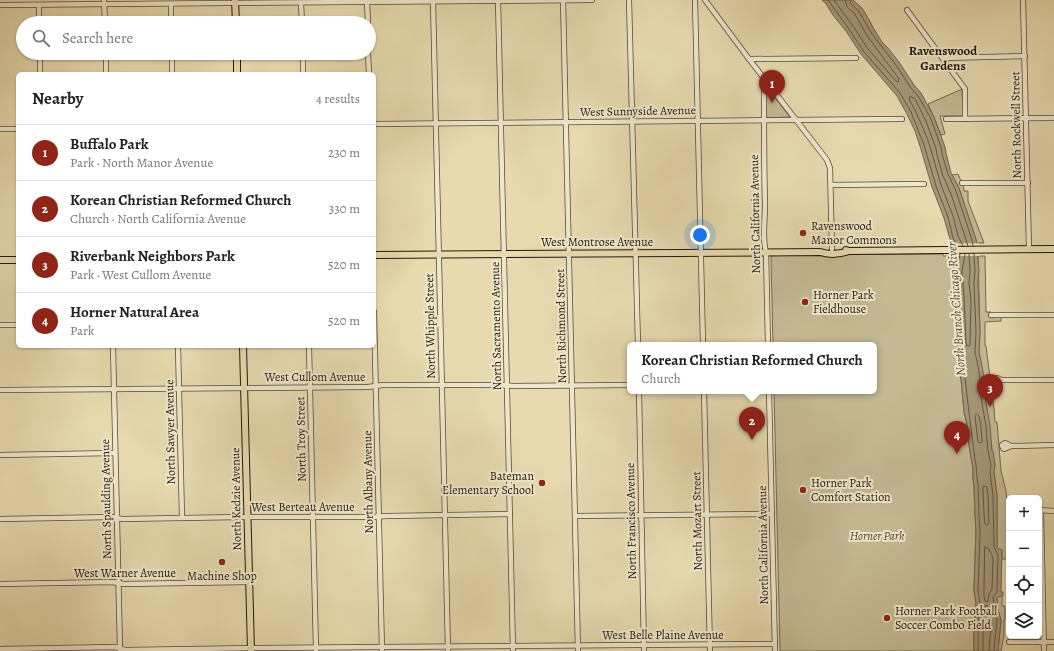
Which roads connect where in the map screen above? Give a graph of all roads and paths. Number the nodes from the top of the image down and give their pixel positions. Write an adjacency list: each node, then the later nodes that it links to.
1 (498, 0): 2 (street); 9 (street); 49 (street, North Sacramento Avenue)
2 (563, 0): 3 (street); 50 (street, North Richmond Street)
3 (592, 0)
4 (629, 0): 48 (street)
5 (694, 0): 46 (street)
6 (705, 0): 26 (street)
7 (1023, 0): 23 (street, North Rockwell Street)
8 (367, 1): 9 (street); 12 (street); 22 (street)
9 (433, 1): 51 (street, North Whipple Street)
10 (104, 2): 13 (street); 15 (street); 18 (street)
11 (236, 2): 12 (street); 13 (street); 20 (main road)
12 (301, 3): 21 (street)
13 (171, 4): 19 (street)
14 (0, 5): 15 (street)
15 (39, 5): 17 (street)
16 (907, 10): 25 (street)
17 (39, 16)
18 (105, 16)
19 (171, 16)
20 (236, 16)
21 (302, 16)
22 (368, 16)
23 (1025, 56): 25 (street); 41 (street, North Rockwell Street)
24 (856, 58): 26 (street)
25 (943, 58): 45 (street)
26 (749, 59): 39 (street)
27 (40, 60): 33 (street)
28 (106, 60): 34 (street)
29 (172, 60): 35 (street)
30 (237, 60): 36 (main road)
31 (303, 60): 37 (street)
32 (368, 60): 38 (street)
33 (40, 72)
34 (106, 72)
35 (172, 72)
36 (237, 72)
37 (303, 72)
38 (369, 72)
39 (768, 84): 43 (street); 47 (street, North California Avenue)
40 (902, 118): 43 (street, West Sunnyside Avenue)
41 (1026, 118): 42 (street); 45 (street); 56 (street, North Rockwell Street)
42 (1054, 118)
43 (796, 119): 47 (street, West Sunnyside Avenue); 58 (street)
44 (946, 119): 45 (street)
45 (965, 119)
46 (698, 120): 47 (street, West Sunnyside Avenue); 48 (street, West Sunnyside Avenue); 66 (street)
47 (764, 120): 63 (street, North California Avenue)
48 (632, 121): 50 (street, West Sunnyside Avenue); 65 (street)
49 (501, 122): 50 (street, West Sunnyside Avenue); 51 (street, West Sunnyside Avenue); 68 (street, North Sacramento Avenue)
50 (566, 122): 69 (street, North Richmond Street)
51 (436, 123): 52 (street, West Sunnyside Avenue); 67 (street, North Whipple Street)
52 (376, 124)
53 (0, 129): 54 (street)
54 (16, 129)
55 (962, 183): 56 (street)
56 (1028, 183): 60 (street, North Rockwell Street)
57 (924, 184): 58 (street)
58 (830, 185): 59 (street)
59 (831, 248): 62 (main road, West Montrose Avenue); 64 (main road, West Montrose Avenue)
60 (1029, 249): 61 (main road, West Montrose Avenue); 62 (main road, West Montrose Avenue)
61 (1054, 249)
62 (849, 251): 64 (main road, West Montrose Avenue)
63 (766, 252): 64 (main road, West Montrose Avenue); 66 (main road, West Montrose Avenue); 79 (street, North California Avenue)
64 (820, 252)
65 (636, 253): 66 (main road, West Montrose Avenue); 69 (main road, West Montrose Avenue); 77 (street)
66 (701, 253): 78 (street)
67 (438, 254): 68 (main road, West Montrose Avenue); 70 (main road, West Montrose Avenue); 87 (street, North Whipple Street)
68 (504, 254): 69 (main road, West Montrose Avenue); 88 (street, North Sacramento Avenue)
69 (569, 254): 89 (street, North Richmond Street)
70 (376, 255)
71 (0, 260): 72 (main road)
72 (16, 260)
73 (991, 315): 74 (street)
74 (1054, 315)
75 (0, 325): 76 (street)
76 (16, 325)
77 (638, 342)
78 (703, 342)
79 (768, 342)
80 (113, 348): 95 (street, North Spaulding Avenue)
81 (178, 348): 94 (street, North Sawyer Avenue)
82 (244, 348): 92 (main road, North Kedzie Avenue)
83 (309, 348): 93 (street, North Troy Street)
84 (375, 348): 91 (street, North Albany Avenue)
85 (1002, 380): 86 (street)
86 (1054, 380)
87 (442, 385): 88 (street, West Cullom Avenue); 91 (street, West Cullom Avenue); 109 (street, North Whipple Street)
88 (507, 385): 89 (street, West Cullom Avenue); 106 (street, North Sacramento Avenue)
89 (572, 385): 90 (street, West Cullom Avenue); 112 (street, North Richmond Street)
90 (627, 385)
91 (376, 386): 93 (street, West Cullom Avenue); 111 (street, North Albany Avenue)
92 (244, 387): 93 (street, West Cullom Avenue); 94 (street, West Cullom Avenue); 113 (main road, North Kedzie Avenue)
93 (310, 387): 114 (street, North Troy Street)
94 (179, 388): 95 (street, West Cullom Avenue); 116 (street, North Sawyer Avenue)
95 (114, 389): 96 (street, West Cullom Avenue); 102 (street, North Spaulding Avenue)
96 (0, 390)
97 (639, 394): 110 (street, North Francisco Avenue)
98 (704, 394): 107 (street, North Mozart Street)
99 (769, 394): 108 (street, North California Avenue)
100 (1054, 445): 101 (street)
101 (1011, 446)
102 (115, 453): 103 (street); 115 (street, North Spaulding Avenue)
103 (0, 455)
104 (1042, 510): 105 (street)
105 (1054, 510)
106 (510, 514): 109 (street, West Berteau Avenue); 133 (street, North Sacramento Avenue)
107 (707, 514): 108 (street); 110 (street); 127 (street, North Mozart Street)
108 (772, 514): 125 (street, North California Avenue)
109 (445, 515): 111 (street, West Berteau Avenue); 132 (street, North Whipple Street)
110 (641, 515): 112 (street); 126 (street, North Francisco Avenue)
111 (379, 516): 114 (street, West Berteau Avenue); 131 (street, North Albany Avenue)
112 (575, 516): 128 (street, North Richmond Street)
113 (248, 517): 114 (street, West Berteau Avenue); 116 (street, West Berteau Avenue); 119 (main road, North Kedzie Avenue)
114 (313, 517): 130 (street, North Troy Street)
115 (117, 518): 116 (street, West Berteau Avenue); 117 (street, West Berteau Avenue); 121 (street, North Spaulding Avenue)
116 (182, 518)
117 (0, 520)
118 (1041, 531): 123 (street)
119 (249, 582): 121 (street, West Warner Avenue); 136 (main road, North Kedzie Avenue)
120 (0, 584): 121 (street, West Warner Avenue)
121 (118, 584): 134 (street, North Spaulding Avenue)
122 (1009, 642): 123 (street)
123 (1044, 642): 124 (street); 140 (street)
124 (1054, 642)
125 (775, 644): 127 (street, West Belle Plaine Avenue); 139 (street, North California Avenue)
126 (644, 645): 127 (street, West Belle Plaine Avenue); 128 (street, West Belle Plaine Avenue); 137 (street, North Francisco Avenue)
127 (710, 645): 138 (street, North Mozart Street)
128 (578, 648): 133 (street, West Belle Plaine Avenue)
129 (0, 649): 134 (street, West Belle Plaine Avenue)
130 (316, 649): 131 (street, West Belle Plaine Avenue); 136 (street, West Belle Plaine Avenue)
131 (382, 649): 132 (street, West Belle Plaine Avenue)
132 (448, 649): 133 (street, West Belle Plaine Avenue)
133 (513, 649)
134 (120, 650): 135 (street, West Belle Plaine Avenue)
135 (186, 650): 136 (street, West Belle Plaine Avenue)
136 (251, 650)
137 (644, 651)
138 (710, 651)
139 (775, 651)
140 (1044, 651)

